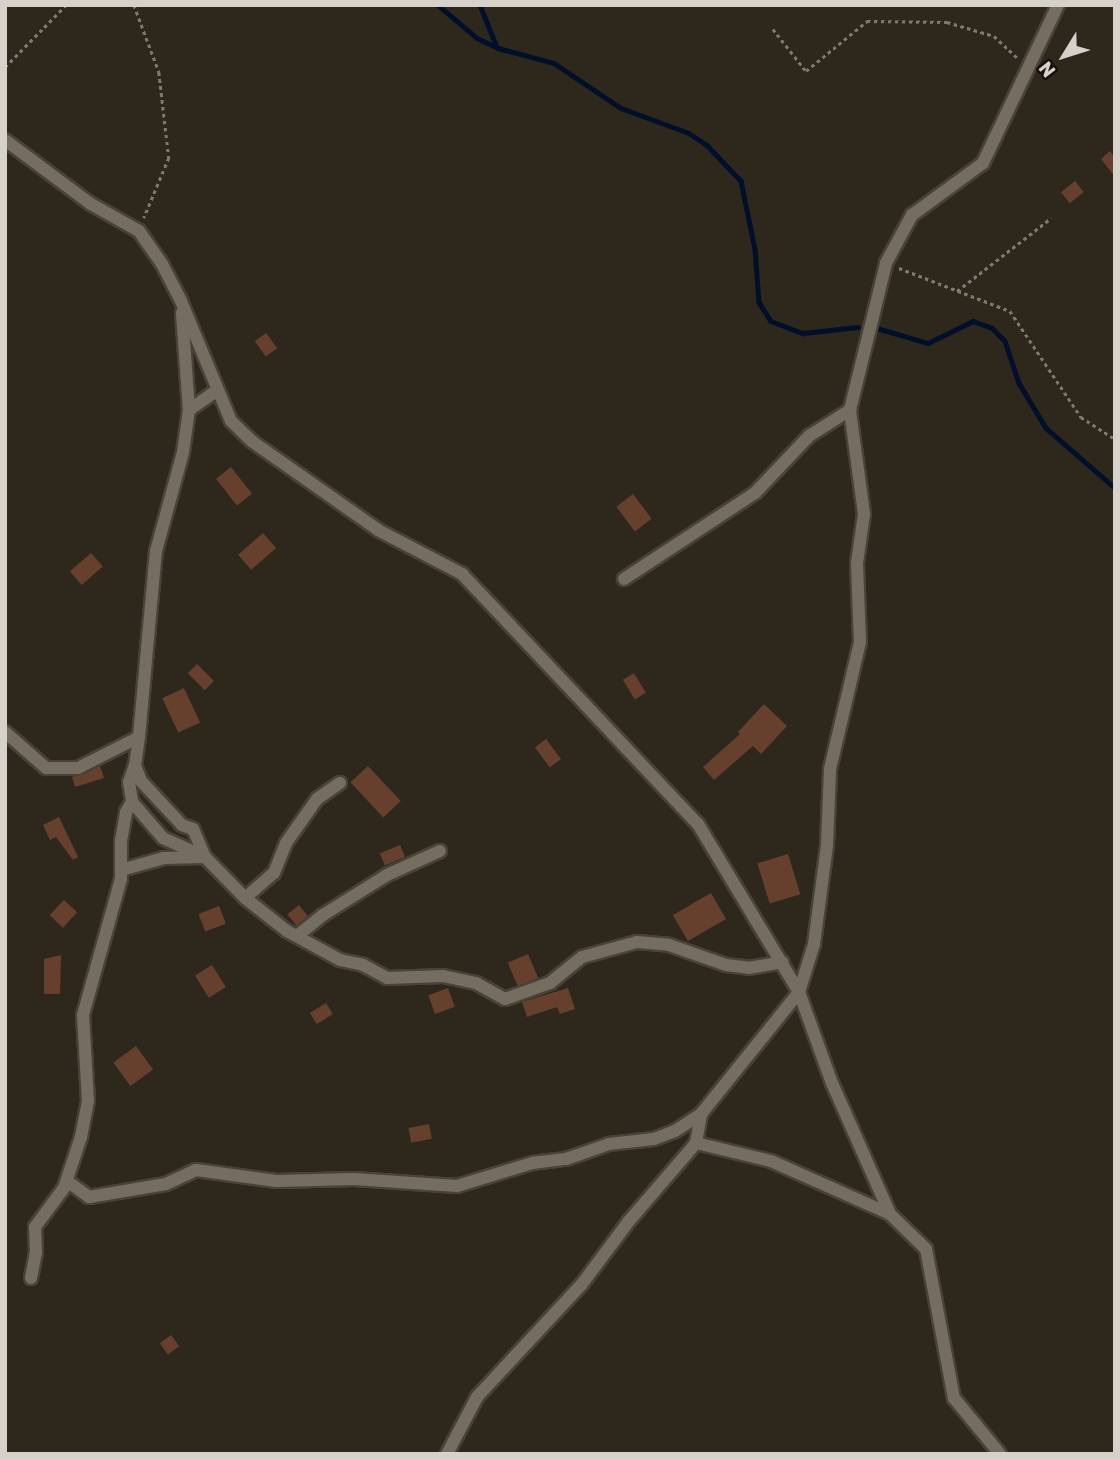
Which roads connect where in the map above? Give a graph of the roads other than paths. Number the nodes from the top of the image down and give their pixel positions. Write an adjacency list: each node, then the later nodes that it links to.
1 (1058, 5): 6 (street)
2 (5, 140): 3 (street)
3 (181, 301): 4 (street); 5 (street)
4 (218, 390): 5 (street); 18 (street)
5 (189, 410): 9 (street)
6 (850, 410): 7 (street); 19 (street)
7 (624, 579)
8 (5, 732): 9 (street)
9 (139, 737): 10 (street)
10 (135, 765): 12 (street); 14 (street)
11 (340, 783): 16 (street)
12 (132, 802): 14 (street); 15 (street)
13 (440, 851): 17 (street)
14 (205, 857): 15 (street); 16 (street)
15 (121, 870): 22 (street)
16 (245, 898): 17 (street)
17 (297, 936): 18 (street)
18 (782, 962): 19 (street)
19 (799, 992): 20 (street); 23 (street)
20 (701, 1114): 21 (street); 22 (street)
21 (696, 1143): 23 (street); 25 (street)
22 (67, 1181): 24 (street)
23 (890, 1214): 26 (street)
24 (31, 1278)
25 (447, 1454)
26 (1000, 1454)

